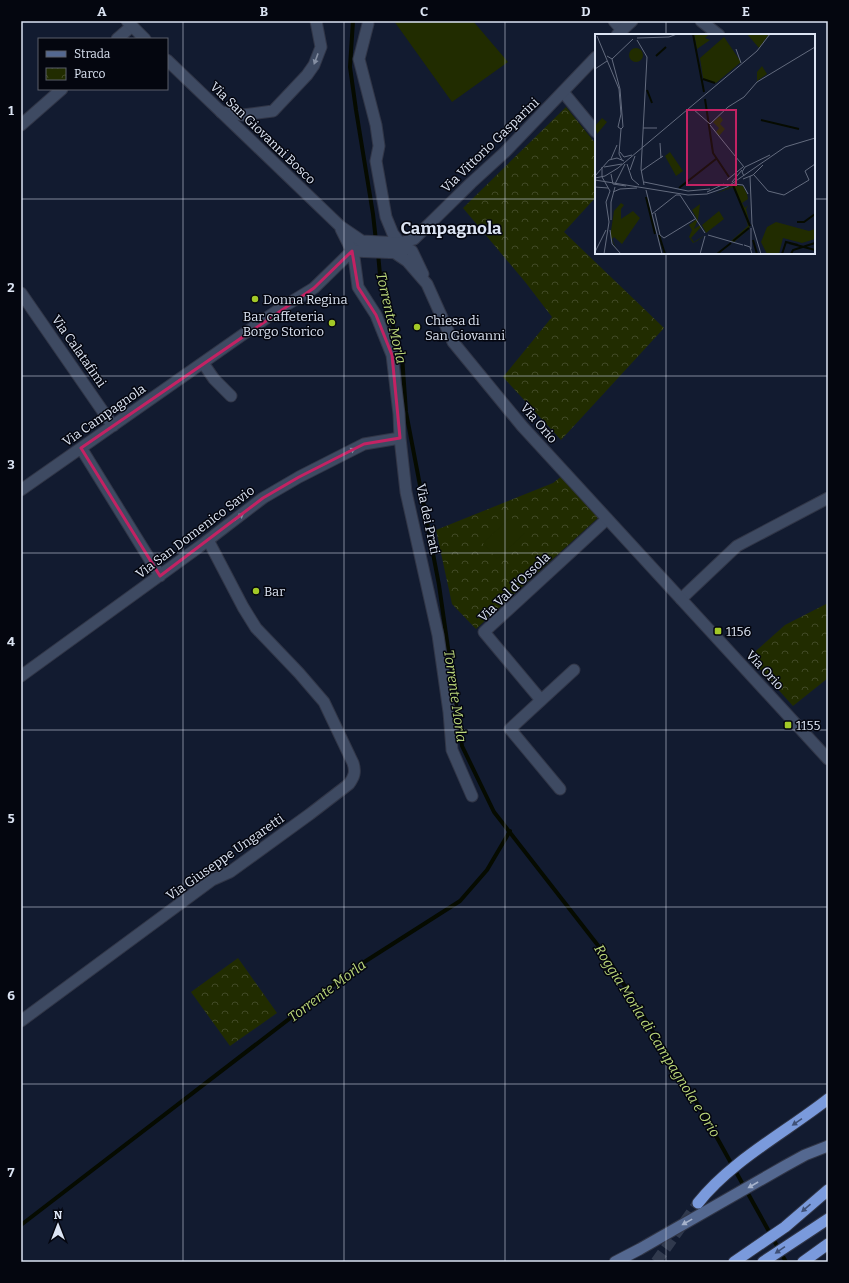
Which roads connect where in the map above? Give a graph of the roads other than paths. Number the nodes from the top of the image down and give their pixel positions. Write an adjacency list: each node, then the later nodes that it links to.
1 (316, 21): 15 (street, one-way to 15)
2 (614, 21): 7 (street)
3 (632, 21): 7 (street)
4 (700, 21): 8 (street)
5 (129, 24): 9 (street); 10 (street)
6 (368, 24): 20 (street)
7 (620, 32)
8 (718, 34)
9 (118, 38)
10 (144, 38)
11 (595, 58): 14 (street, Via Vittorio Gasparini)
12 (168, 61): 15 (street, Via San Giovanni Bosco)
13 (61, 90): 16 (street)
14 (563, 92): 17 (street); 18 (street, Via Vittorio Gasparini)
15 (221, 112): 19 (street, Via San Giovanni Bosco)
16 (21, 125)
17 (595, 131)
18 (435, 218): 20 (street, Via Vittorio Gasparini); 24 (street, Via Vittorio Gasparini)
19 (340, 226): 21 (street, Via San Giovanni Bosco); 23 (street, Via San Giovanni Bosco)
20 (400, 243): 22 (street); 24 (street)
21 (364, 244): 22 (street); 23 (street, Via Campagnola)
22 (389, 249): 24 (street); 25 (street, Via Orio)
23 (352, 250): 27 (street, Via Campagnola); 30 (street, Via dei Prati)
24 (412, 251): 25 (street)
25 (427, 284): 34 (street, Via Orio)
26 (21, 293): 29 (street, Via Calatafimi)
27 (203, 362): 28 (street); 29 (street, Via Campagnola)
28 (231, 396)
29 (113, 426): 31 (street, Via Campagnola)
30 (400, 438): 35 (street, Via San Domenico Savio, one-way to 30); 43 (street, Via dei Prati)
31 (81, 448): 32 (street, Via Campagnola); 36 (street)
32 (21, 490)
33 (828, 498): 37 (street)
34 (608, 519): 37 (street, Via Orio); 40 (street, Via Val d'Ossola)
35 (208, 540): 36 (street, Via San Domenico Savio); 44 (street, Via Giuseppe Ungaretti)
36 (160, 576): 39 (street, Via San Domenico Savio)
37 (681, 599): 41 (street, Via Orio)
38 (574, 670): 40 (street)
39 (21, 676)
40 (541, 700): 42 (street)
41 (828, 759)
42 (560, 789)
43 (472, 796)
44 (21, 1021)
45 (828, 1099): 48 (highway, one-way to 48)
46 (828, 1146): 52 (main road, one-way to 52)
47 (828, 1190): 53 (highway, one-way to 53)
48 (698, 1203)
49 (828, 1219): 54 (highway, one-way to 54)
50 (828, 1244): 51 (highway)
51 (806, 1260)
52 (615, 1262)
53 (734, 1262)
54 (764, 1262)

